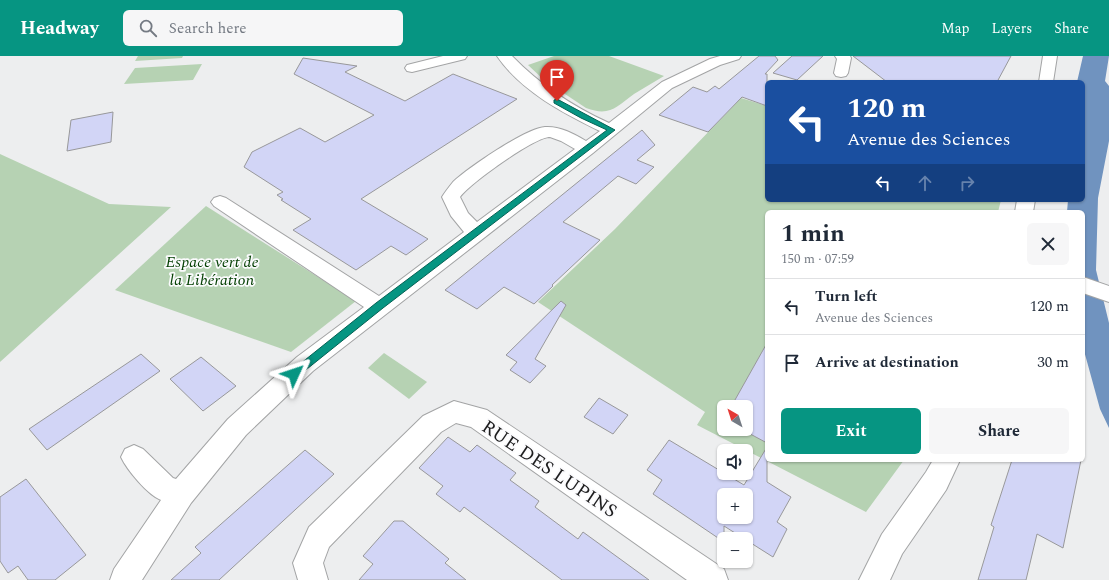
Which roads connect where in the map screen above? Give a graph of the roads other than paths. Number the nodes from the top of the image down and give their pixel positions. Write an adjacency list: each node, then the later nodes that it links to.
1 (460, 56): 6 (street)
2 (504, 56): 9 (street)
3 (734, 56): 9 (street)
4 (842, 56): 7 (street)
5 (1050, 56): 8 (street)
6 (412, 68)
7 (841, 73)
8 (1046, 80)
9 (611, 130): 10 (street)
10 (587, 149): 12 (street); 12 (street)
11 (220, 202): 15 (street)
12 (476, 233): 15 (street)
13 (1085, 286): 14 (street)
14 (1108, 294)
15 (379, 306): 18 (street)
16 (134, 457): 18 (street)
17 (946, 462): 22 (street)
18 (181, 494): 19 (street)
19 (125, 580)
20 (313, 580): 21 (street, RUE DES LUPINS)
21 (713, 580)
22 (874, 580)

